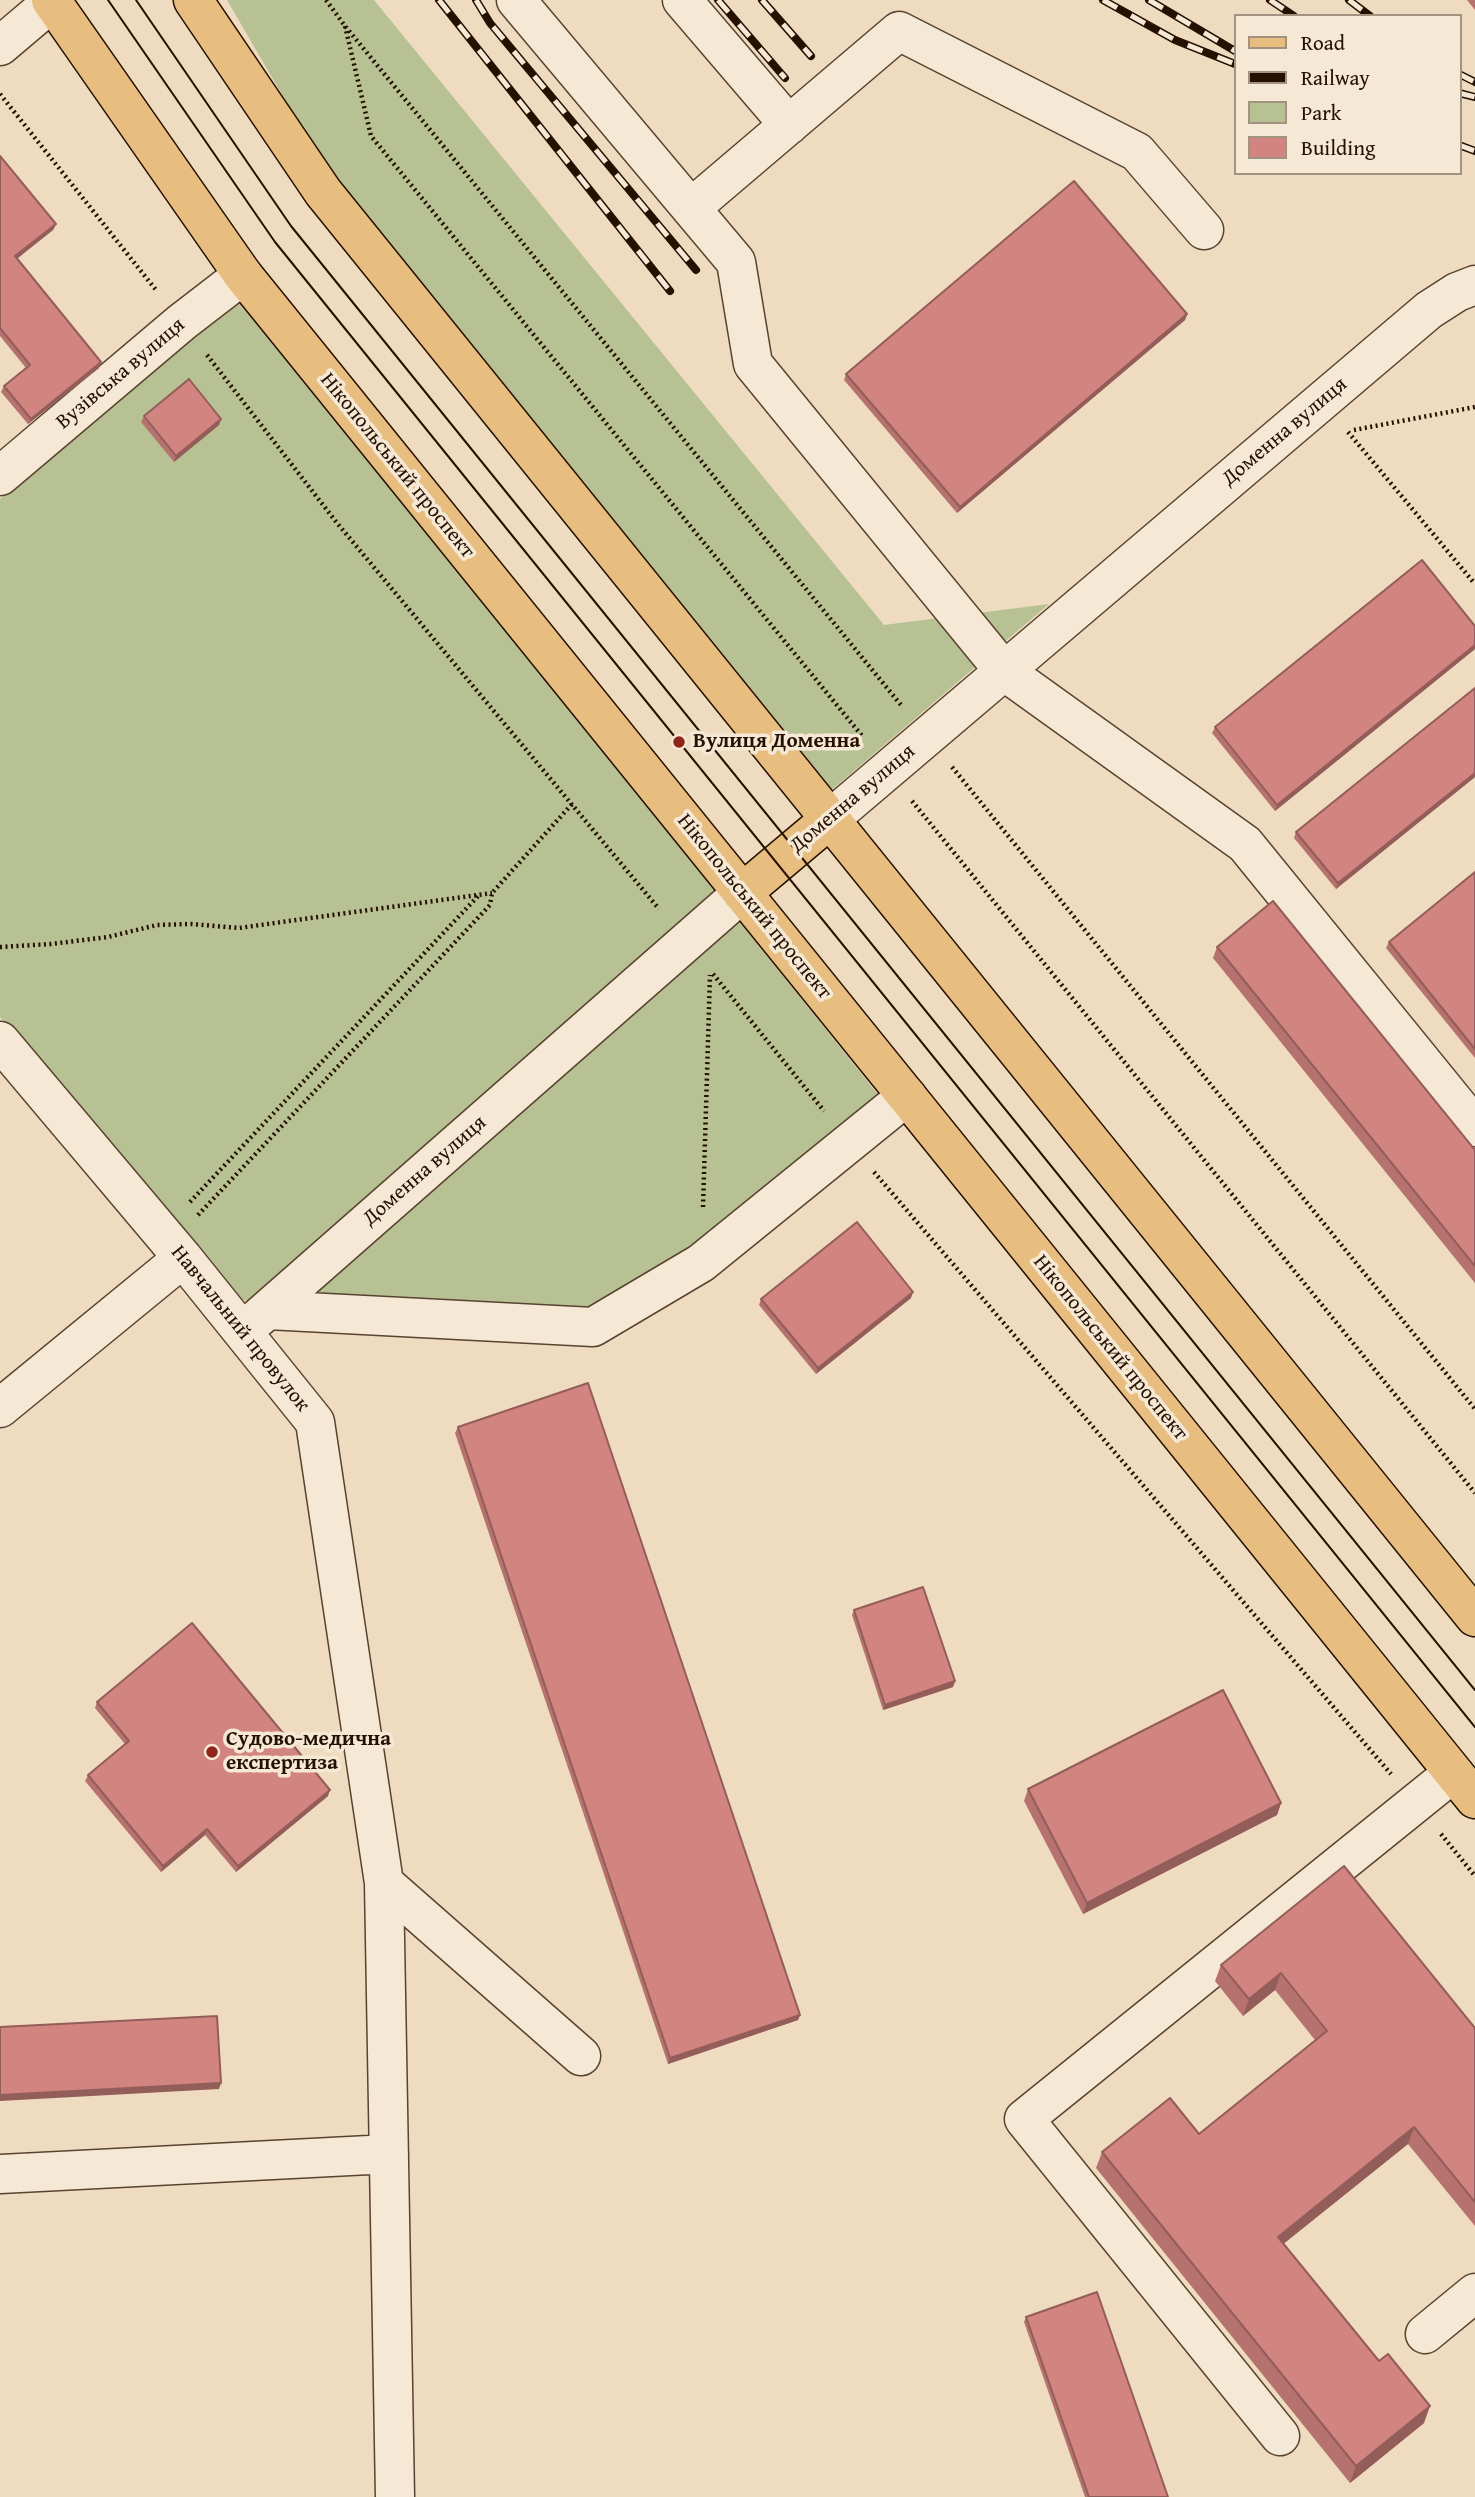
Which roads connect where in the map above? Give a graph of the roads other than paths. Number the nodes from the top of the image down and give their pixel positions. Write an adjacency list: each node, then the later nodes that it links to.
1 (193, 0): 13 (main road)
2 (516, 0): 7 (street)
3 (682, 0): 6 (street)
4 (51, 1): 5 (street); 9 (main road, Нікопольський проспект)
5 (0, 46)
6 (789, 125): 7 (street); 8 (street)
7 (691, 208): 12 (street)
8 (1204, 230)
9 (243, 275): 11 (street, Вузівська вулиця); 14 (main road, Нікопольський проспект)
10 (1475, 285): 12 (street, Доменна вулиця)
11 (0, 476)
12 (1004, 671): 13 (street, Доменна вулиця); 17 (street)
13 (830, 819): 14 (main road, Доменна вулиця); 21 (main road)
14 (742, 893): 16 (main road, Нікопольський проспект); 19 (street, Доменна вулиця)
15 (0, 1041): 18 (street, Навчальний провулок)
16 (907, 1096): 19 (street); 22 (main road, Нікопольський проспект)
17 (1475, 1127)
18 (172, 1244): 19 (street, Навчальний провулок); 20 (street)
19 (256, 1320): 23 (street, Навчальний провулок)
20 (0, 1408)
21 (1475, 1617)
22 (1464, 1786): 29 (street)
23 (384, 1883): 24 (street); 25 (street, Навчальний провулок)
24 (581, 2056)
25 (389, 2154): 26 (street); 30 (street, Навчальний провулок)
26 (0, 2174)
27 (1475, 2293): 28 (street)
28 (1425, 2334)
29 (1280, 2436)
30 (395, 2497)

